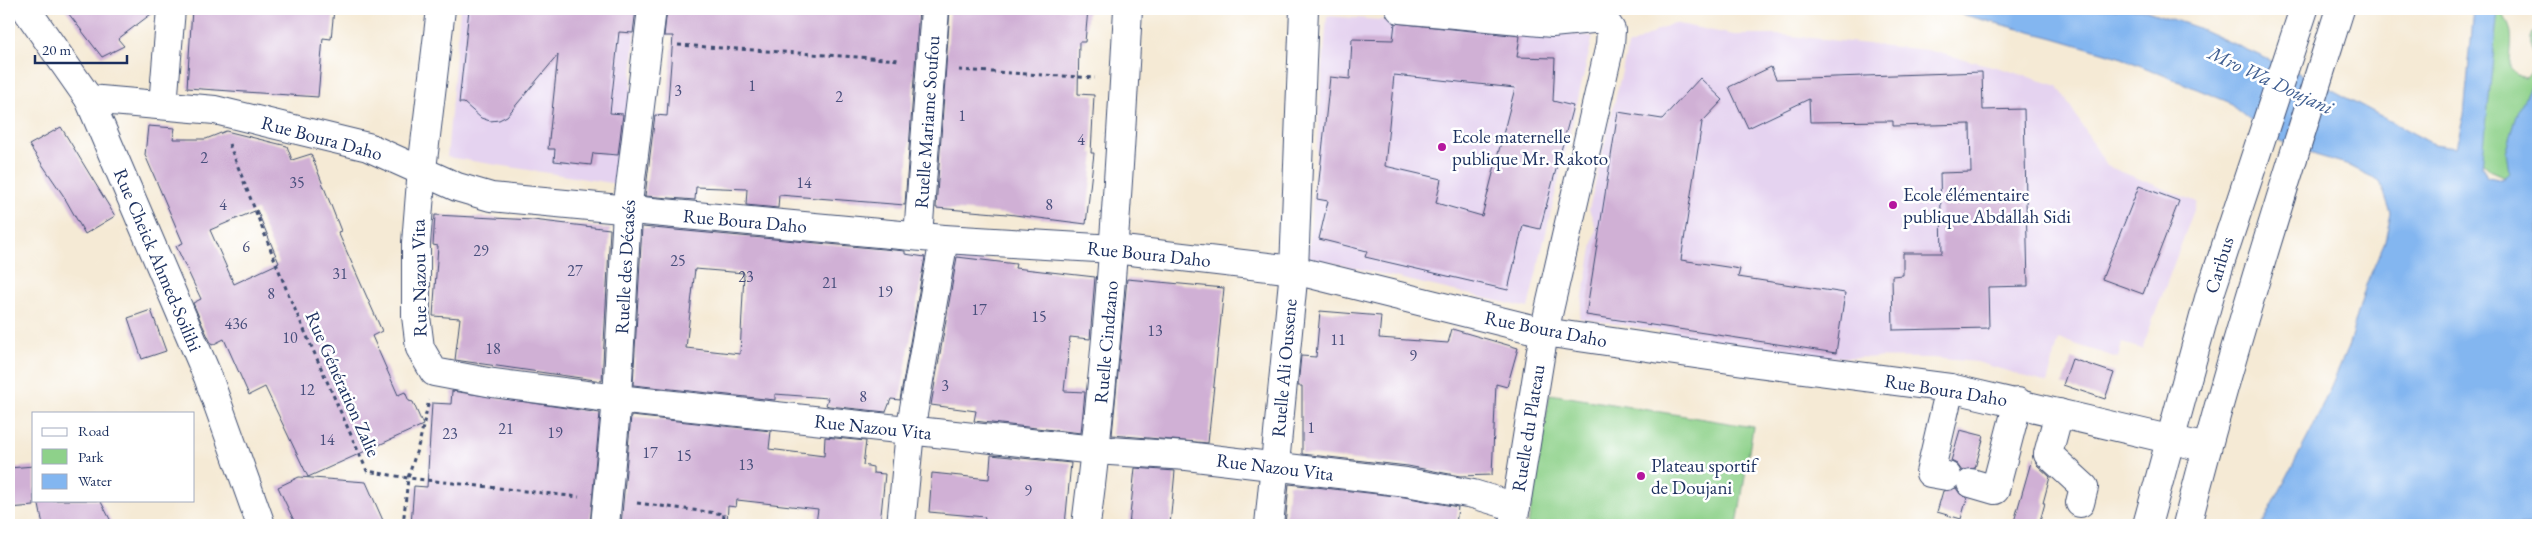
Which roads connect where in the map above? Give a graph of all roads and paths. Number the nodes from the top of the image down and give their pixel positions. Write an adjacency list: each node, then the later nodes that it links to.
1 (26, 9): 14 (street, Rue Cheick Ahmed-Soilihi)
2 (171, 9): 15 (street)
3 (441, 9): 17 (street, Rue Nazou Vita)
4 (652, 9): 11 (street, Ruelle des Décasés)
5 (935, 9): 12 (street, Ruelle Mariame Soufou)
6 (1128, 9): 13 (street, Ruelle Cindzano)
7 (1304, 9): 21 (street, Ruelle Ali Oussene)
8 (1400, 9): 22 (street, Ruelle du Plateau)
9 (2304, 9): 29 (street, Caribus)
10 (2340, 9): 30 (street)
11 (648, 43): 12 (path); 18 (street, Ruelle des Décasés)
12 (932, 62): 13 (path); 19 (street, Ruelle Mariame Soufou)
13 (1124, 79): 20 (street, Ruelle Cindzano)
14 (89, 99): 15 (street, Rue Boura Daho); 37 (street, Rue Cheick Ahmed-Soilihi)
15 (163, 105): 16 (street, Rue Boura Daho)
16 (215, 110): 17 (street, Rue Boura Daho); 33 (path, Rue Génération Zalie)
17 (422, 169): 18 (street, Rue Boura Daho); 23 (street, Rue Nazou Vita)
18 (626, 211): 19 (street, Rue Boura Daho); 25 (street, Ruelle des Décasés)
19 (931, 237): 20 (street, Rue Boura Daho); 28 (street, Ruelle Mariame Soufou)
20 (1114, 249): 21 (street, Rue Boura Daho); 31 (street, Ruelle Cindzano)
21 (1294, 270): 22 (street, Rue Boura Daho); 32 (street, Ruelle Ali Oussene)
22 (1544, 332): 24 (street, Rue Boura Daho); 36 (street, Ruelle du Plateau)
23 (434, 372): 25 (street, Rue Nazou Vita); 33 (path)
24 (1950, 388): 26 (street, Rue Boura Daho); 26 (street)
25 (618, 399): 28 (street, Rue Nazou Vita); 35 (street, Ruelle des Décasés)
26 (2018, 402): 27 (street, Rue Boura Daho)
27 (2059, 413): 29 (street, Rue Boura Daho); 34 (street)
28 (910, 431): 31 (street, Rue Nazou Vita); 40 (street, Ruelle Mariame Soufou)
29 (2169, 438): 30 (street, Rue Boura Daho); 43 (street, Caribus)
30 (2207, 448): 44 (street)
31 (1095, 450): 32 (street, Rue Nazou Vita); 41 (street, Ruelle Cindzano)
32 (1274, 468): 36 (street, Rue Nazou Vita); 42 (street, Ruelle Ali Oussene)
33 (408, 478): 35 (path, Rue Génération Zalie); 38 (path)
34 (2080, 503)
35 (607, 513): 39 (path, Rue Génération Zalie)
36 (1514, 516)
37 (262, 525)
38 (403, 525)
39 (723, 525)
40 (901, 525)
41 (1086, 525)
42 (1269, 525)
43 (2147, 525)
44 (2187, 525)

